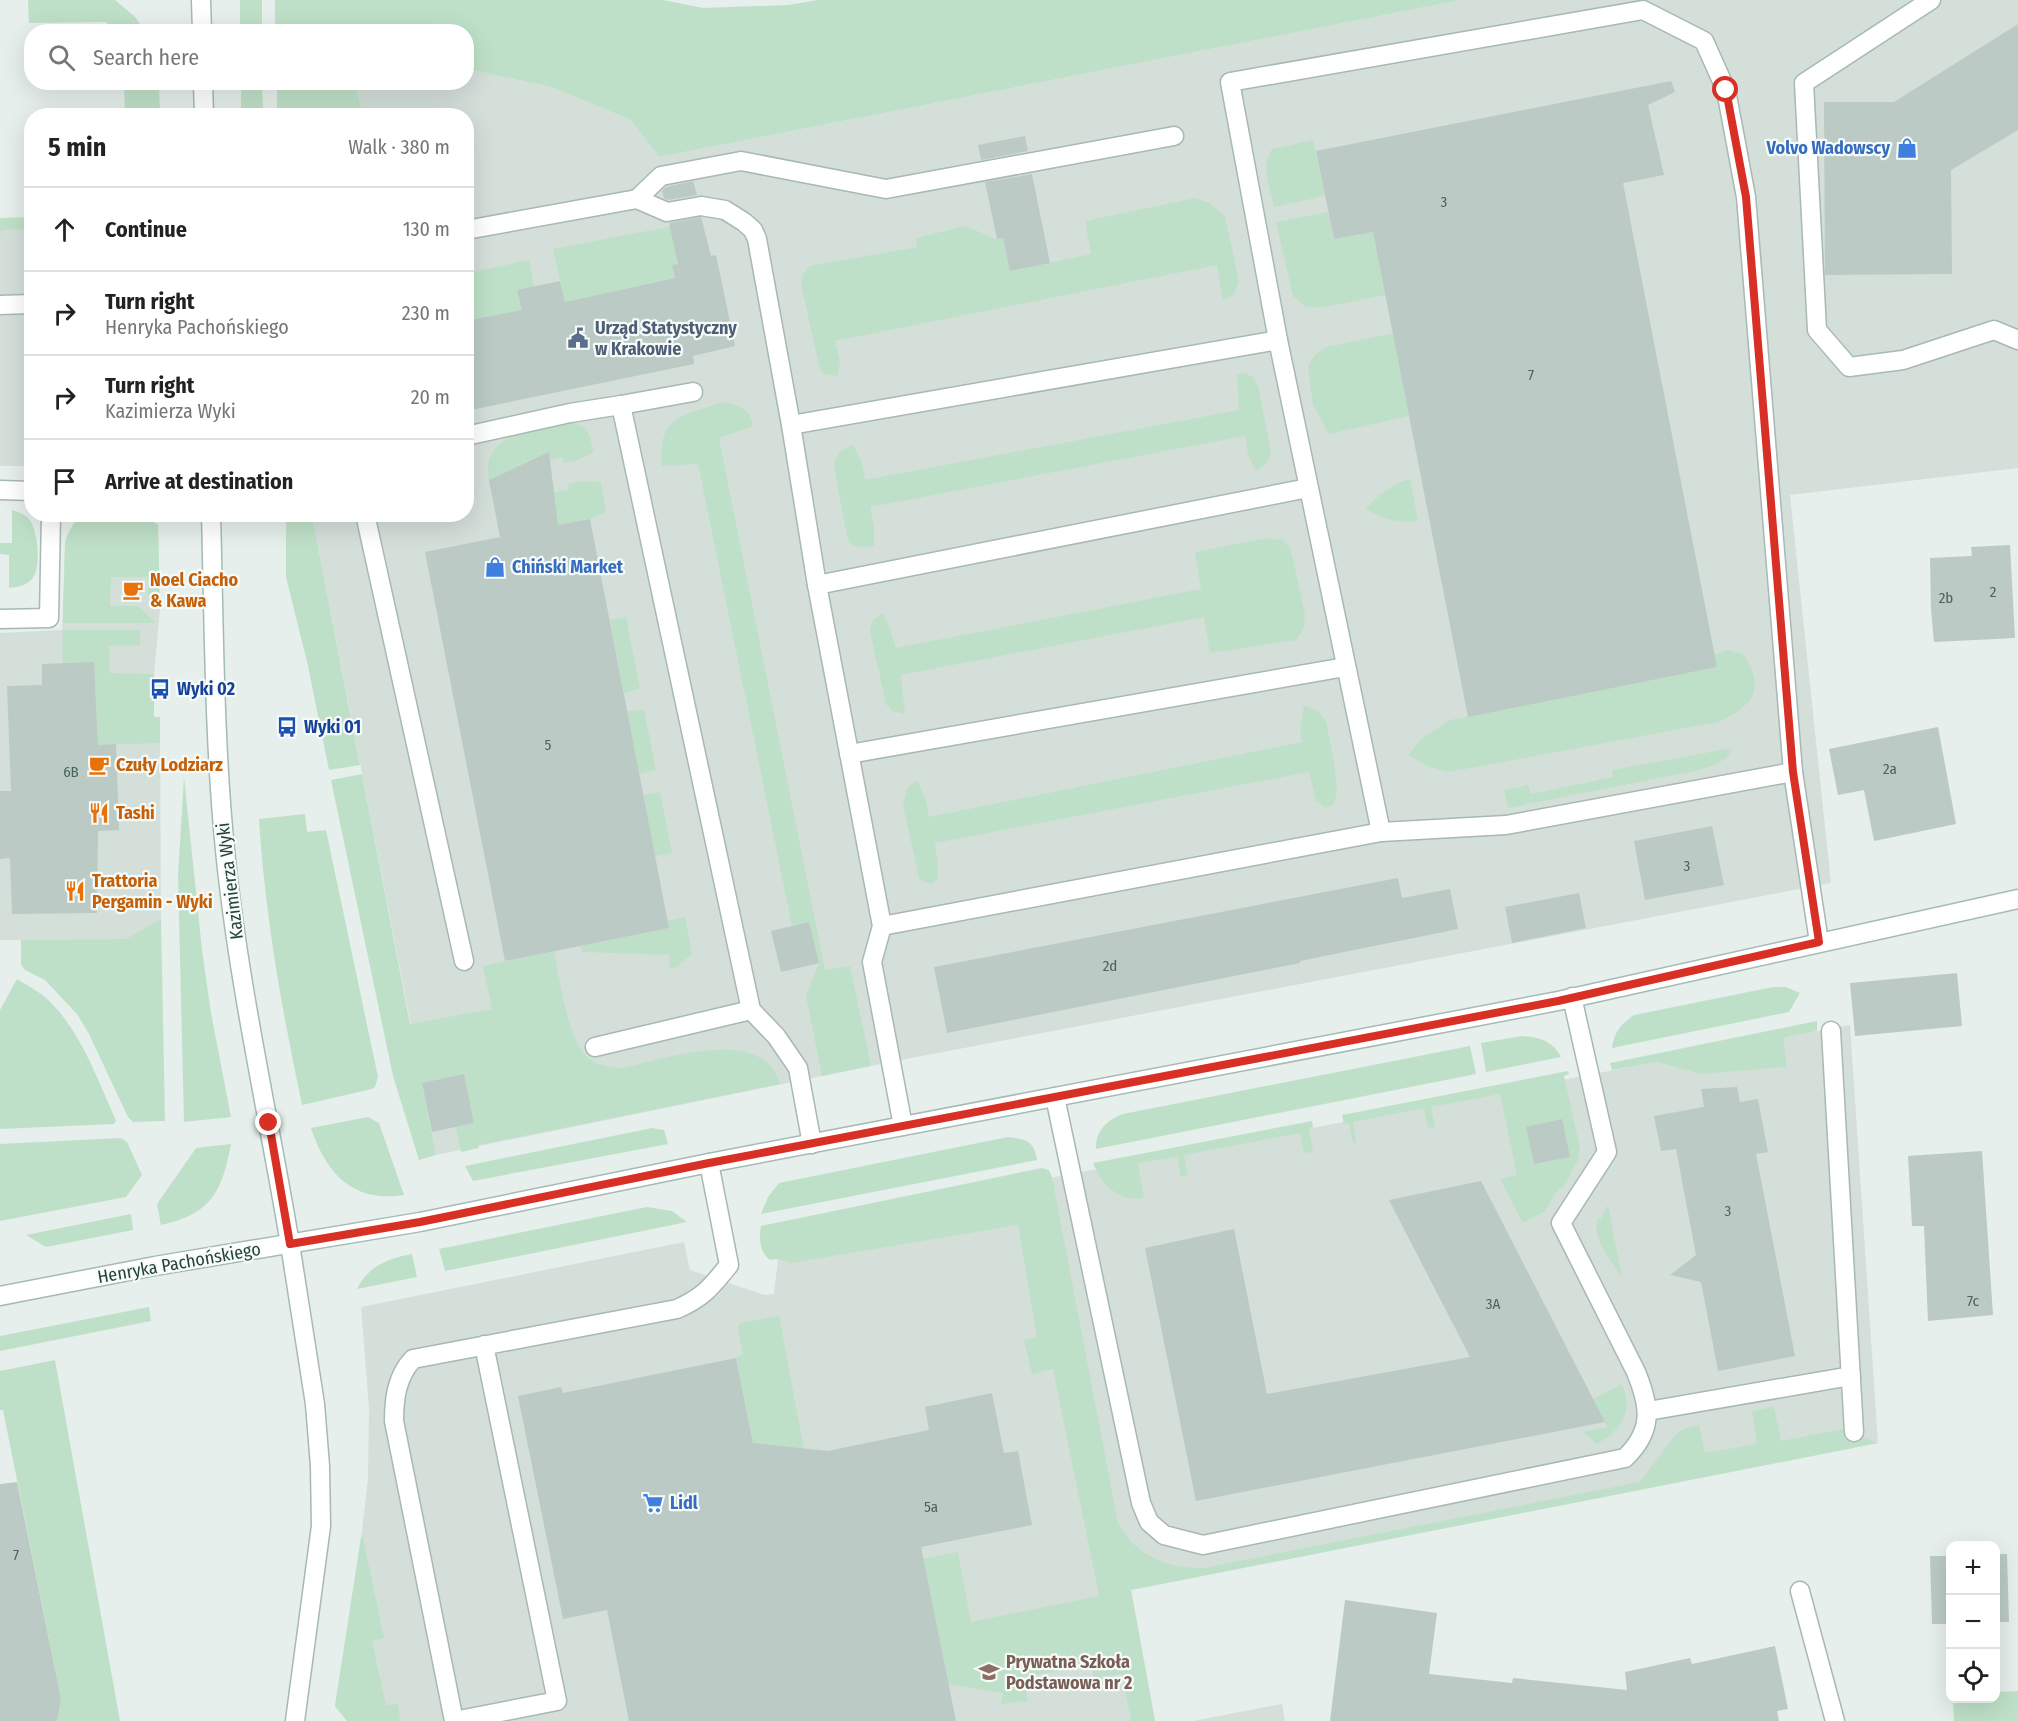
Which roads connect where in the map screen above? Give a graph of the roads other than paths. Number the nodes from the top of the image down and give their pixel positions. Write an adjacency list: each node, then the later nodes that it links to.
1 (201, 0): 3 (street)
2 (1931, 0): 12 (street)
3 (202, 24)
4 (203, 90): 5 (street)
5 (204, 108)
6 (1174, 136): 7 (street)
7 (638, 200): 8 (street); 15 (street)
8 (474, 229)
9 (24, 304): 10 (street)
10 (0, 305)
11 (1278, 340): 15 (street); 17 (street); 27 (street)
12 (2018, 340)
13 (693, 392): 14 (street)
14 (621, 405): 16 (street); 34 (street)
15 (791, 425): 23 (street)
16 (474, 434)
17 (1308, 488): 23 (street); 25 (street)
18 (0, 490): 19 (street)
19 (24, 491)
20 (51, 522): 24 (street)
21 (211, 522): 41 (street, Kazimierza Wyki)
22 (367, 522): 32 (street)
23 (817, 585): 26 (street)
24 (0, 619)
25 (1345, 667): 26 (street); 28 (street)
26 (849, 754): 30 (street)
27 (1793, 772): 28 (street); 31 (street)
28 (1381, 832): 30 (street)
29 (2018, 899): 31 (street, Henryka Pachońskiego)
30 (882, 926): 38 (street)
31 (1819, 942): 33 (street, Henryka Pachońskiego)
32 (464, 961)
33 (1572, 997): 37 (street, Henryka Pachońskiego); 45 (street)
34 (751, 1010): 36 (street); 39 (street)
35 (1831, 1031): 44 (street)
36 (595, 1047)
37 (1055, 1097): 38 (street, Henryka Pachońskiego); 45 (street)
38 (903, 1126): 39 (street, Henryka Pachońskiego)
39 (812, 1144): 40 (street, Henryka Pachońskiego)
40 (709, 1163): 41 (street, Henryka Pachońskiego); 43 (street)
41 (290, 1244): 42 (street, Henryka Pachońskiego); 49 (street, Kazimierza Wyki)
42 (0, 1296)
43 (484, 1345): 48 (street); 48 (street)
44 (1851, 1376): 45 (street); 46 (street)
45 (1648, 1411)
46 (1854, 1432)
47 (1800, 1591): 50 (street)
48 (505, 1716)
49 (295, 1721)
50 (1835, 1721)

